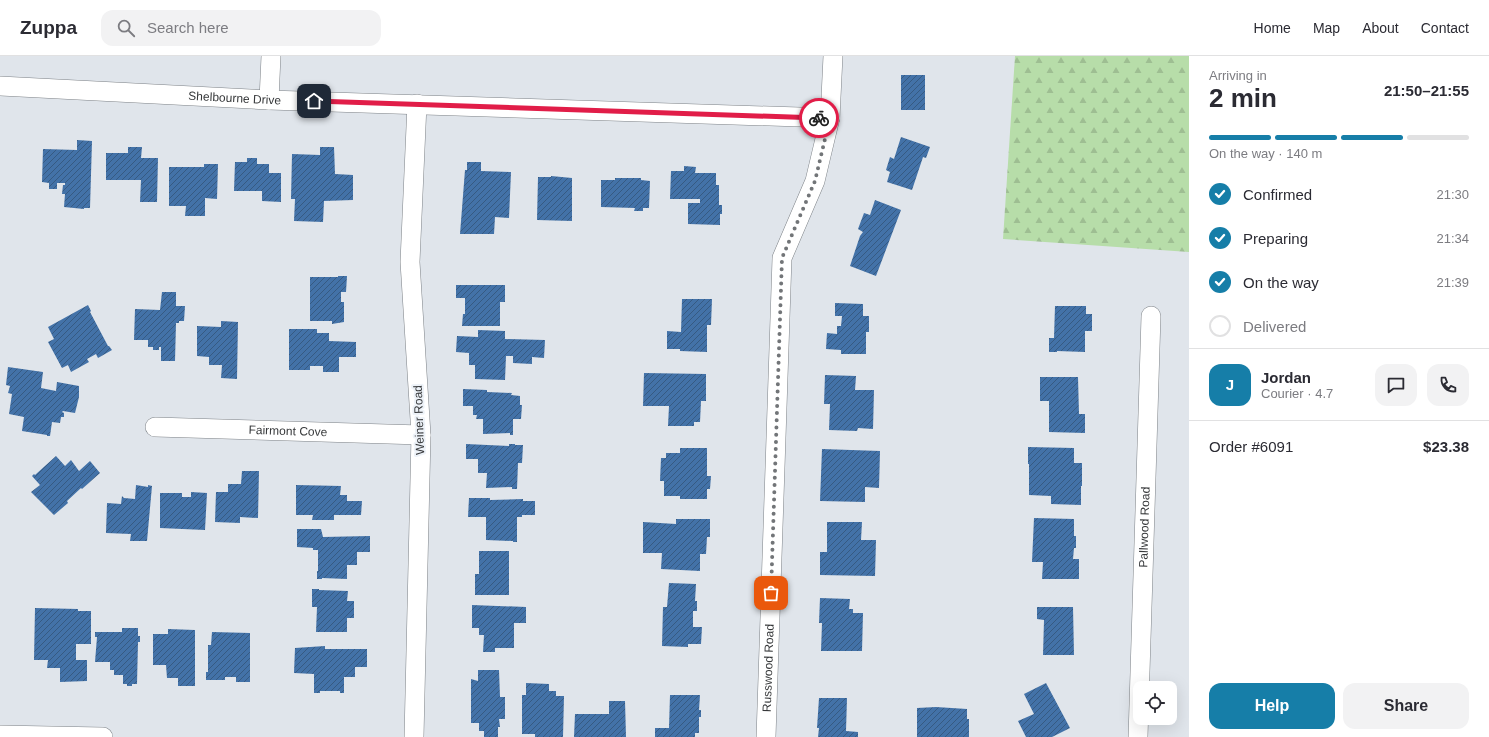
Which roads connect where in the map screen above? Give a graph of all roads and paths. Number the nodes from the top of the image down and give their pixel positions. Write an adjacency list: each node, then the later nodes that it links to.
1 (271, 56): 4 (street)
2 (833, 56): 6 (street, Russwood Road)
3 (0, 86): 4 (street, Shelbourne Drive)
4 (269, 100): 5 (street, Shelbourne Drive)
5 (417, 104): 6 (street, Shelbourne Drive); 9 (street, Weiner Road)
6 (830, 118): 13 (street, Russwood Road)
7 (1151, 316): 14 (street, Pallwood Road)
8 (155, 427): 9 (street, Fairmont Cove)
9 (421, 434): 12 (street, Weiner Road)
10 (0, 734): 11 (street)
11 (103, 737)
12 (414, 737)
13 (766, 737)
14 (1138, 737)

